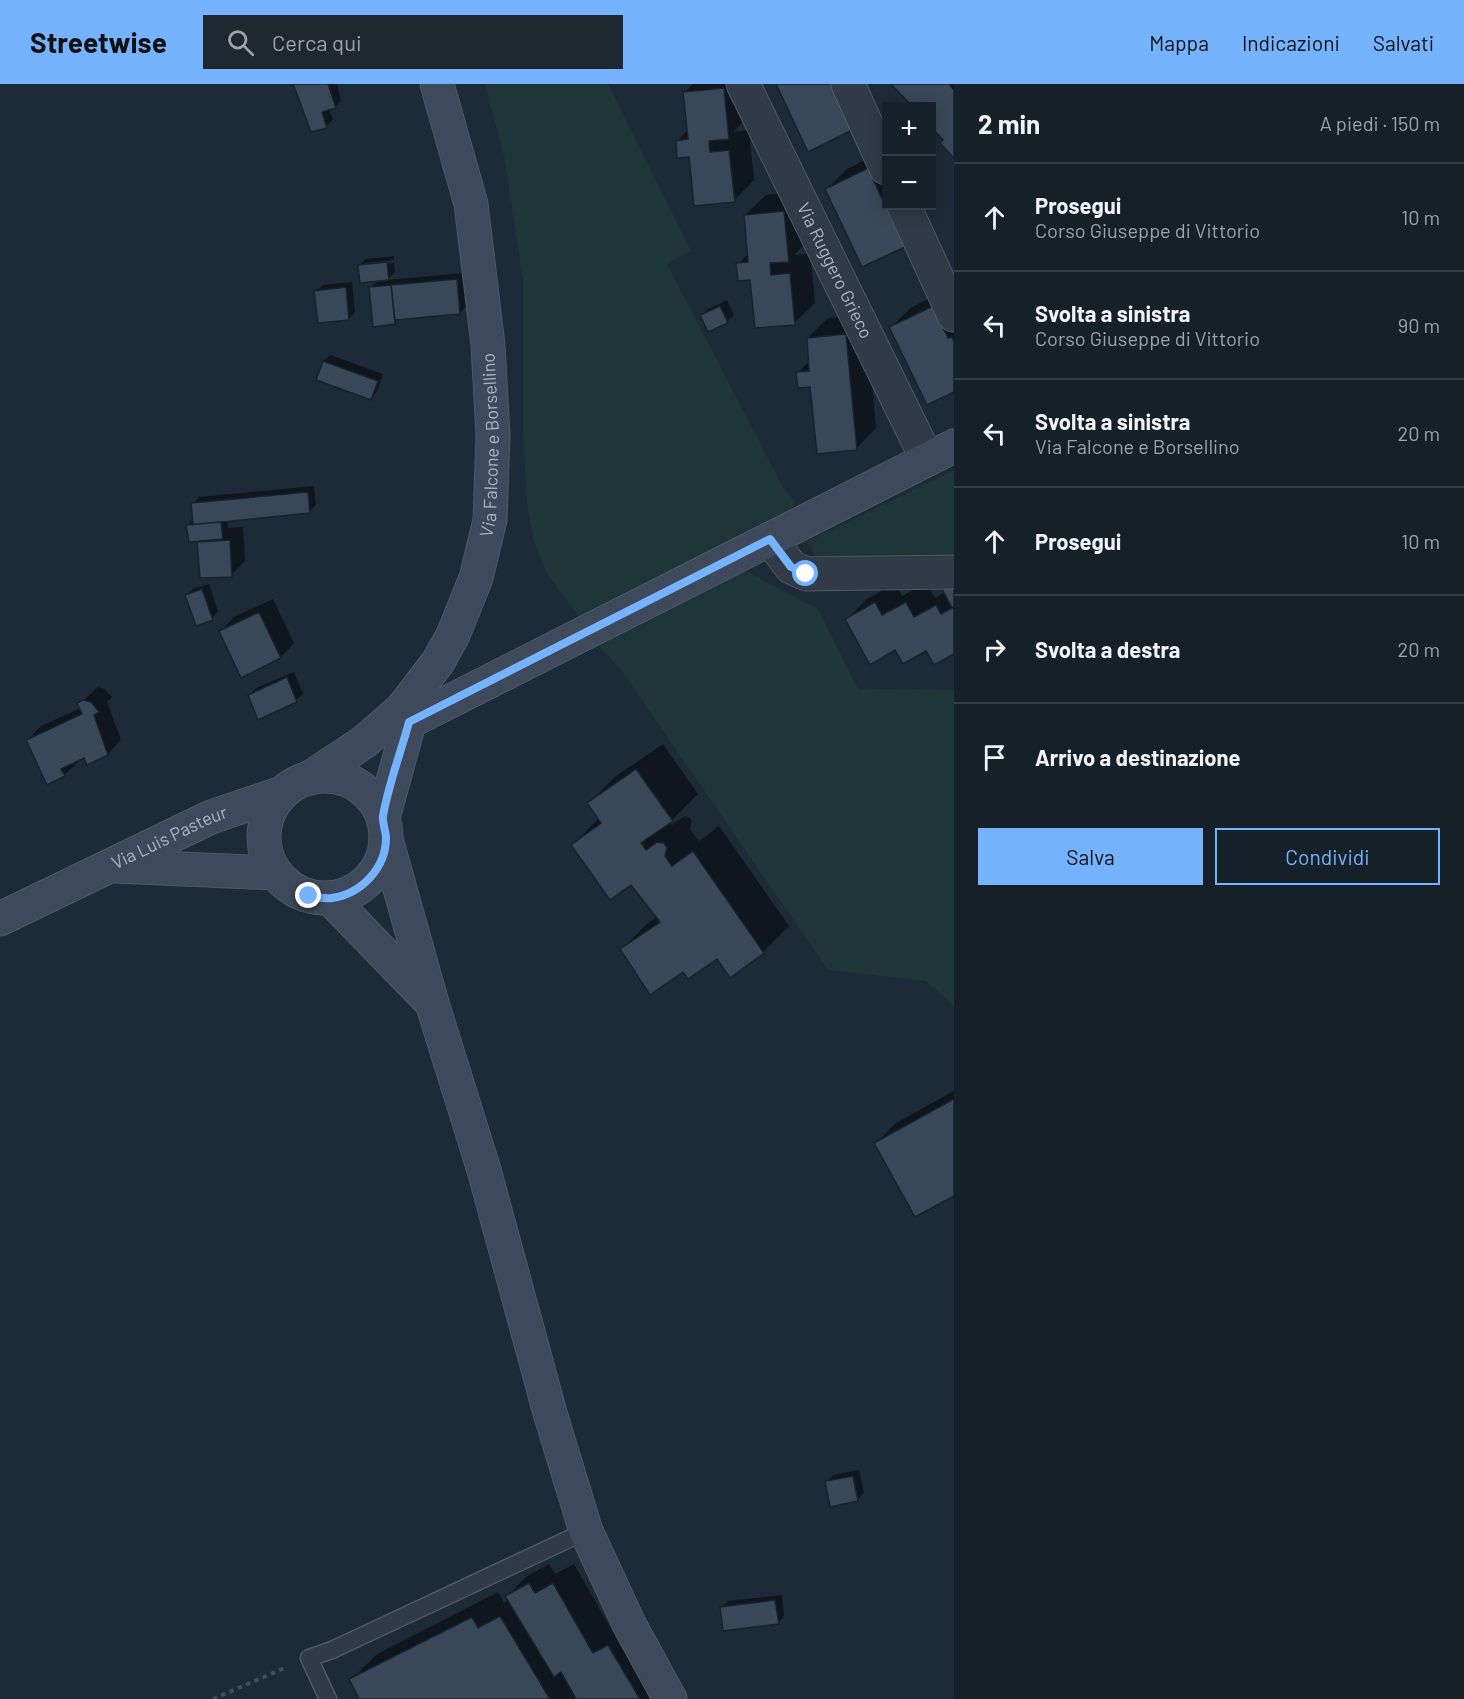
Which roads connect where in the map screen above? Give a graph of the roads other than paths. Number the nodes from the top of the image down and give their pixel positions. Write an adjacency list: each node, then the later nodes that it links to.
1 (437, 84): 10 (main road, Via Falcone e Borsellino)
2 (743, 84): 7 (street, Via Ruggero Grieco)
3 (848, 84): 4 (street)
4 (882, 159)
5 (906, 210): 6 (street)
6 (954, 315)
7 (941, 453): 8 (main road)
8 (770, 539): 9 (street); 11 (main road)
9 (954, 572)
10 (418, 688): 11 (main road, Via Falcone e Borsellino); 12 (main road, Via Falcone e Borsellino)
11 (409, 722): 14 (main road, Via Falcone e Borsellino)
12 (311, 777): 13 (main road); 14 (main road)
13 (282, 793): 15 (main road, Via Luis Pasteur); 16 (main road)
14 (384, 828): 17 (main road); 19 (main road)
15 (110, 866): 16 (main road, Via Luis Pasteur); 18 (main road)
16 (275, 873): 17 (main road)
17 (330, 898): 19 (main road)
18 (0, 919)
19 (432, 1003): 20 (main road)
20 (586, 1531): 21 (lane); 22 (main road)
21 (328, 1699)
22 (670, 1699)

